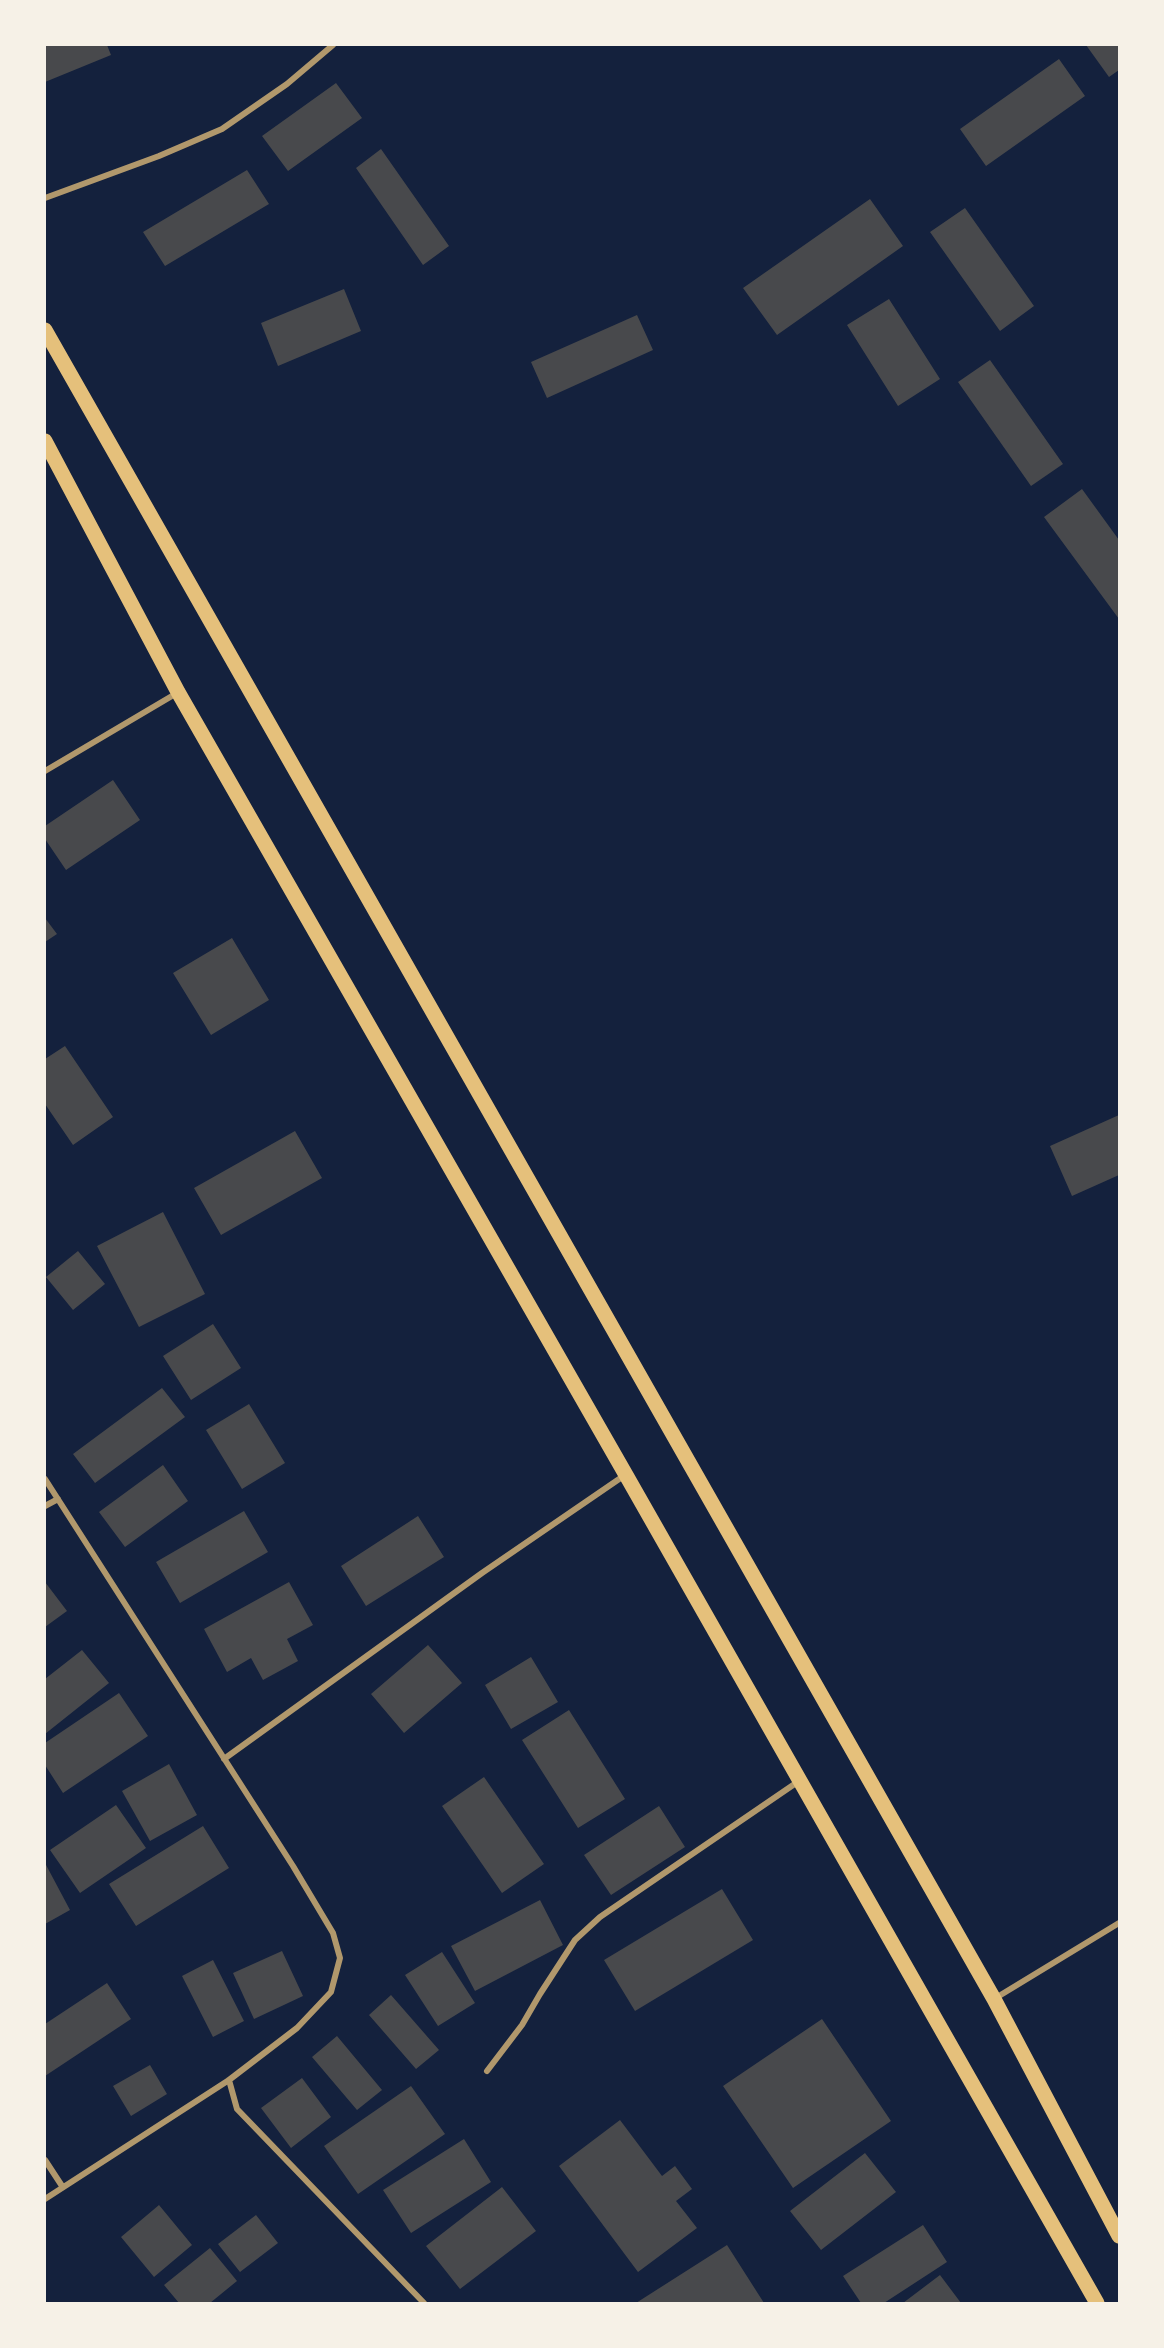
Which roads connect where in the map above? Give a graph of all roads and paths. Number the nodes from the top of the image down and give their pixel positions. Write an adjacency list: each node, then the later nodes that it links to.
1 (333, 45): 2 (street)
2 (45, 198)
3 (45, 330): 14 (main road)
4 (45, 441): 5 (main road)
5 (178, 692): 6 (street); 7 (main road)
6 (45, 771)
7 (626, 1475): 11 (street); 12 (main road)
8 (45, 1479): 9 (street)
9 (57, 1499): 10 (street); 11 (street)
10 (45, 1506)
11 (224, 1759): 16 (street)
12 (800, 1780): 15 (street); 22 (main road)
13 (1119, 1923): 14 (street)
14 (994, 2000): 20 (main road)
15 (487, 2071)
16 (229, 2080): 18 (street); 21 (street)
17 (45, 2160): 18 (street)
18 (62, 2187): 19 (street)
19 (45, 2199)
20 (1119, 2236)
21 (424, 2303)
22 (1097, 2303)

